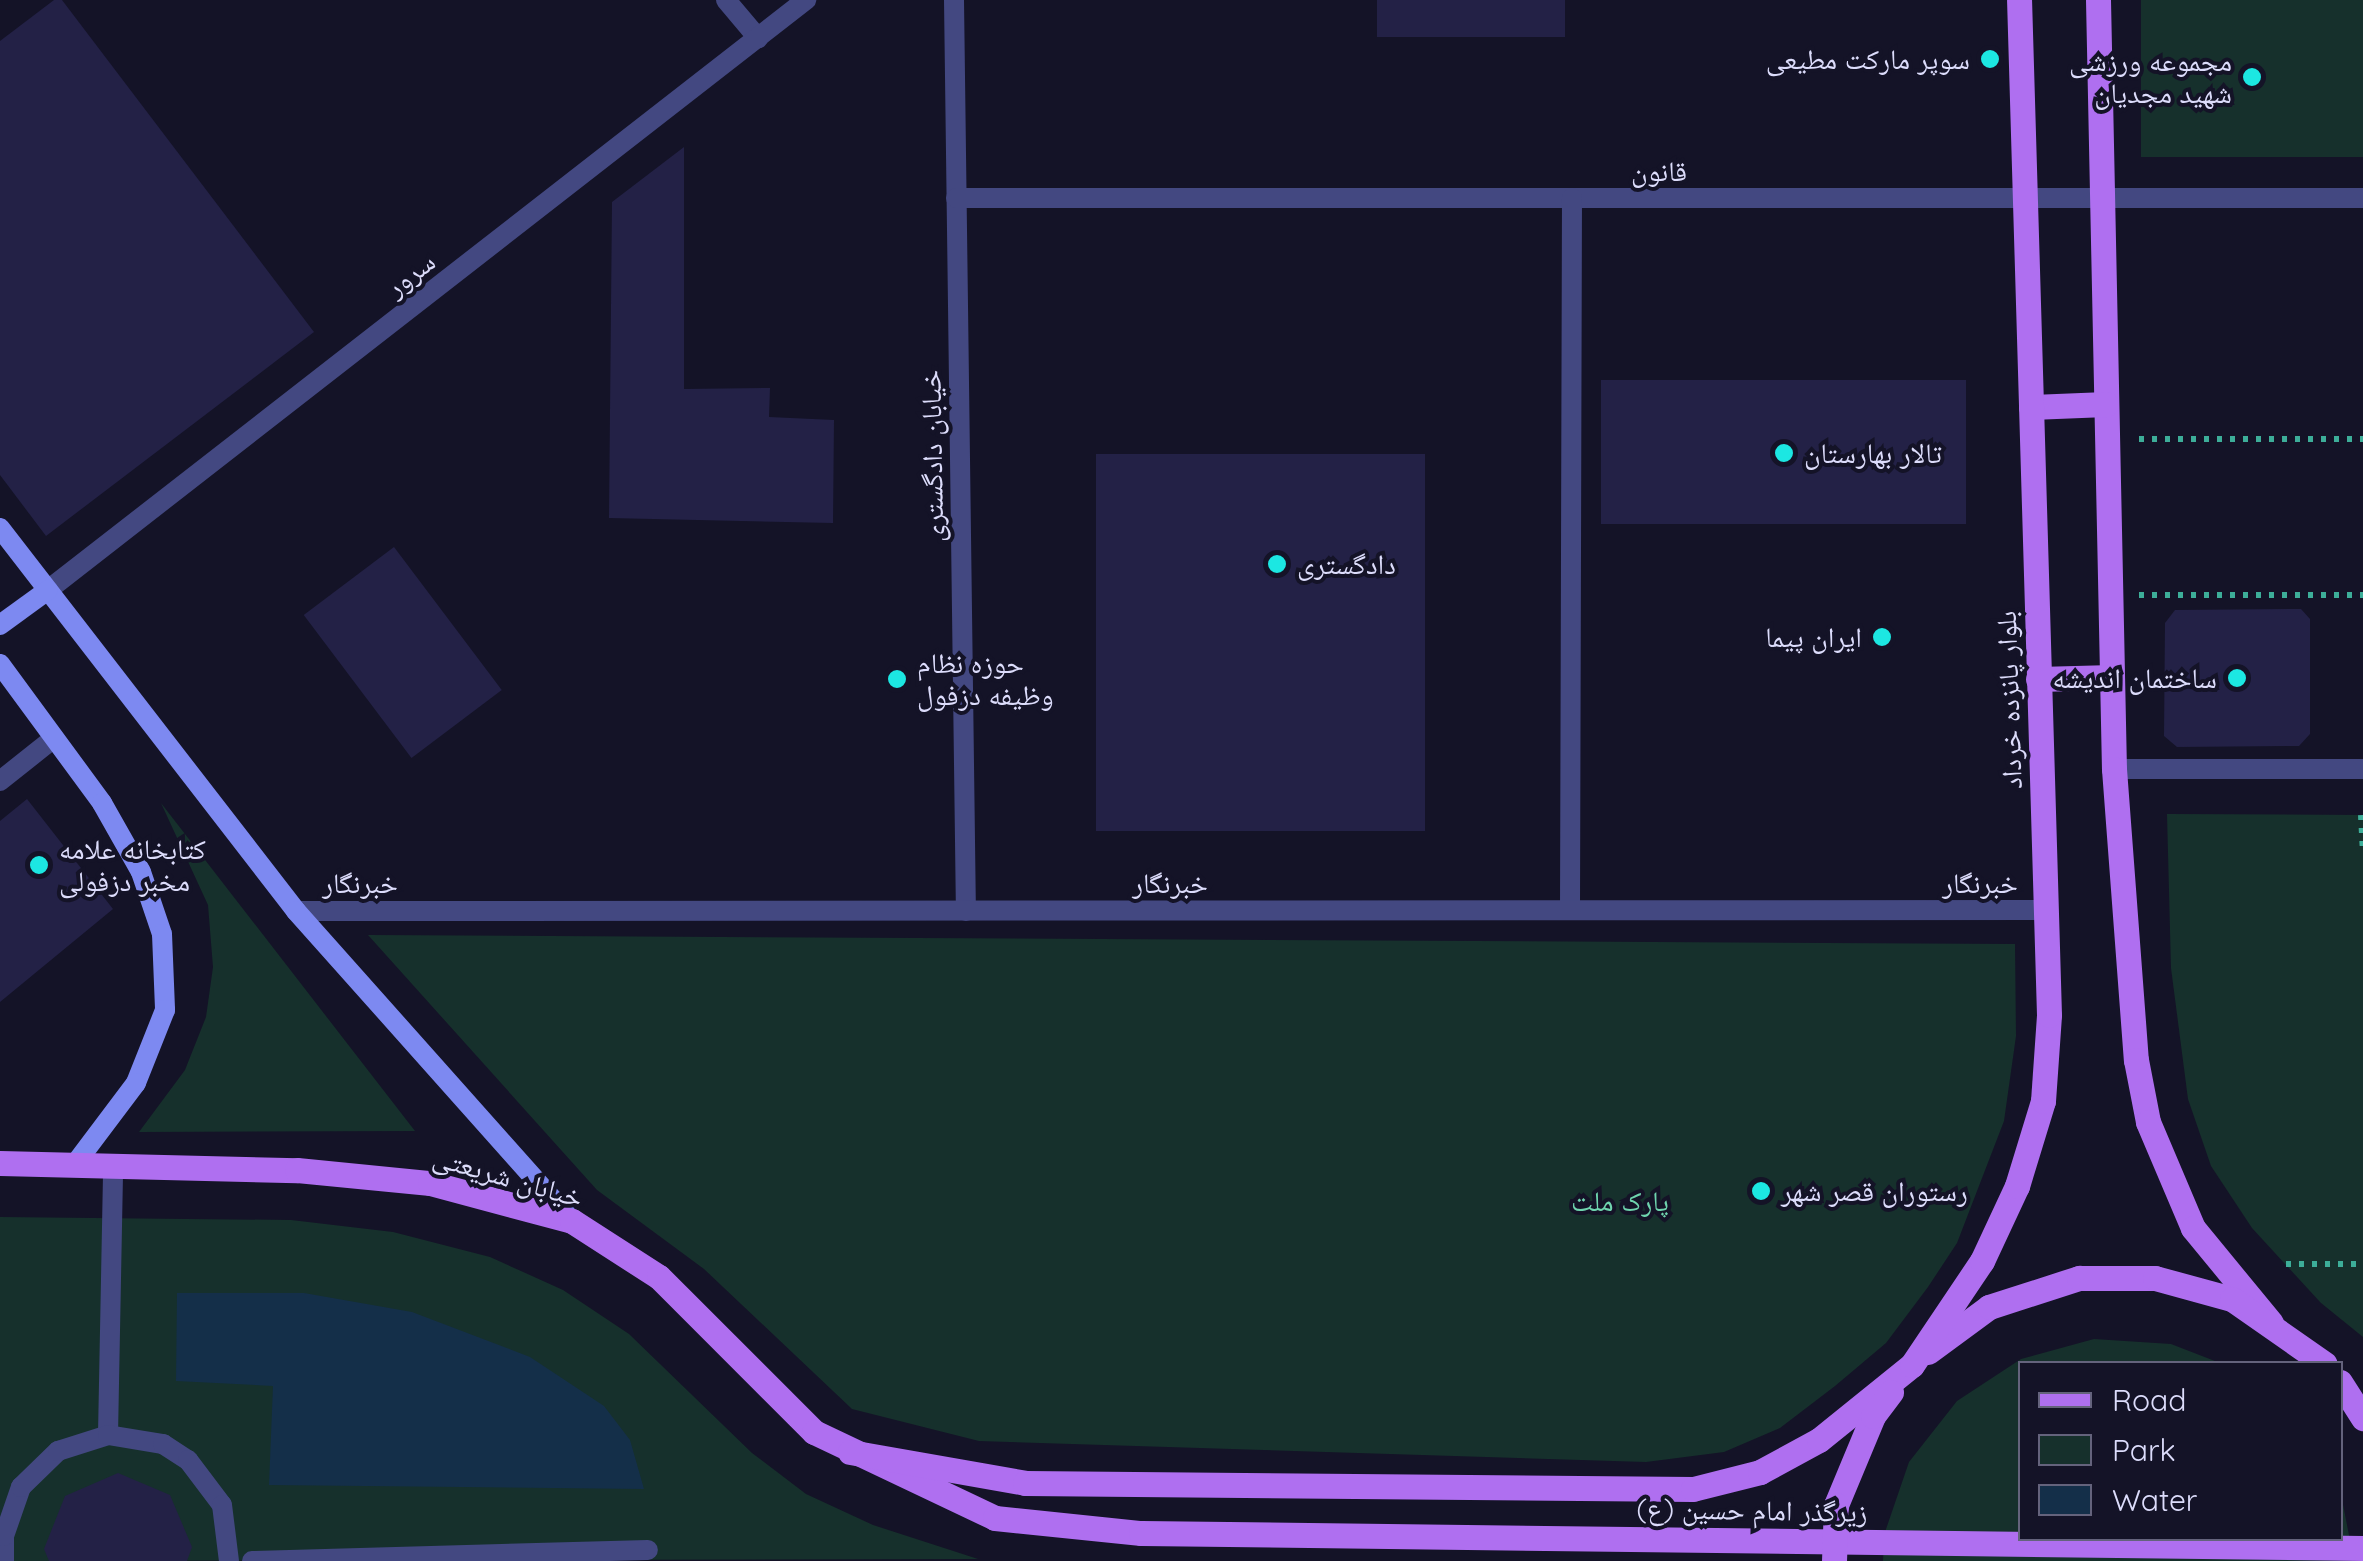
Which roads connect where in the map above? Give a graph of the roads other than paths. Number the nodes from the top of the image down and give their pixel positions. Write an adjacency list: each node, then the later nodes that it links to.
1 (726, 0): 6 (street)
2 (806, 0): 6 (street, سرور)
3 (954, 0): 7 (street, خیابان دادگستری)
4 (2019, 0): 9 (main road, بلوار پانزده خرداد)
5 (2098, 0): 10 (main road)
6 (758, 38): 15 (street, سرور)
7 (956, 198): 8 (street, قانون); 24 (street, خیابان دادگستری)
8 (1572, 198): 9 (street, قانون); 25 (street)
9 (2026, 198): 10 (street, قانون); 13 (main road, بلوار پانزده خرداد)
10 (2103, 198): 11 (street, قانون); 12 (main road)
11 (2363, 198)
12 (2106, 404): 13 (main road); 18 (main road)
13 (2031, 407): 19 (main road, بلوار پانزده خرداد)
14 (0, 528): 15 (main road)
15 (48, 590): 16 (main road); 27 (main road)
16 (0, 625)
17 (0, 664): 20 (main road)
18 (2112, 677): 19 (main road); 21 (main road)
19 (2038, 679): 26 (main road, بلوار پانزده خرداد)
20 (54, 738): 23 (street); 29 (main road)
21 (2114, 769): 22 (street); 32 (main road)
22 (2363, 770)
23 (0, 781)
24 (966, 910): 25 (street, خبرنگار); 27 (street, خبرنگار)
25 (1570, 910): 26 (street, خبرنگار)
26 (2045, 910): 34 (main road, بلوار پانزده خرداد)
27 (296, 911): 31 (main road)
28 (0, 1163): 29 (main road, خیابان شریعتی)
29 (75, 1164): 30 (main road, خیابان شریعتی)
30 (112, 1165): 31 (main road, خیابان شریعتی); 37 (street)
31 (572, 1220): 38 (main road, خیابان شریعتی)
32 (2271, 1323): 33 (main road); 34 (main road)
33 (2320, 1361)
34 (1912, 1364): 38 (main road); 45 (main road, bridge)
35 (2351, 1392): 36 (main road)
36 (2363, 1418)
37 (108, 1435): 42 (street); 43 (street)
38 (850, 1452): 39 (main road, خیابان شریعتی)
39 (1141, 1533): 40 (main road, زیرگذر امام حسین (ع))
40 (2363, 1548)
41 (648, 1550): 44 (street)
42 (4, 1561)
43 (229, 1561)
44 (252, 1561)
45 (1834, 1561)

